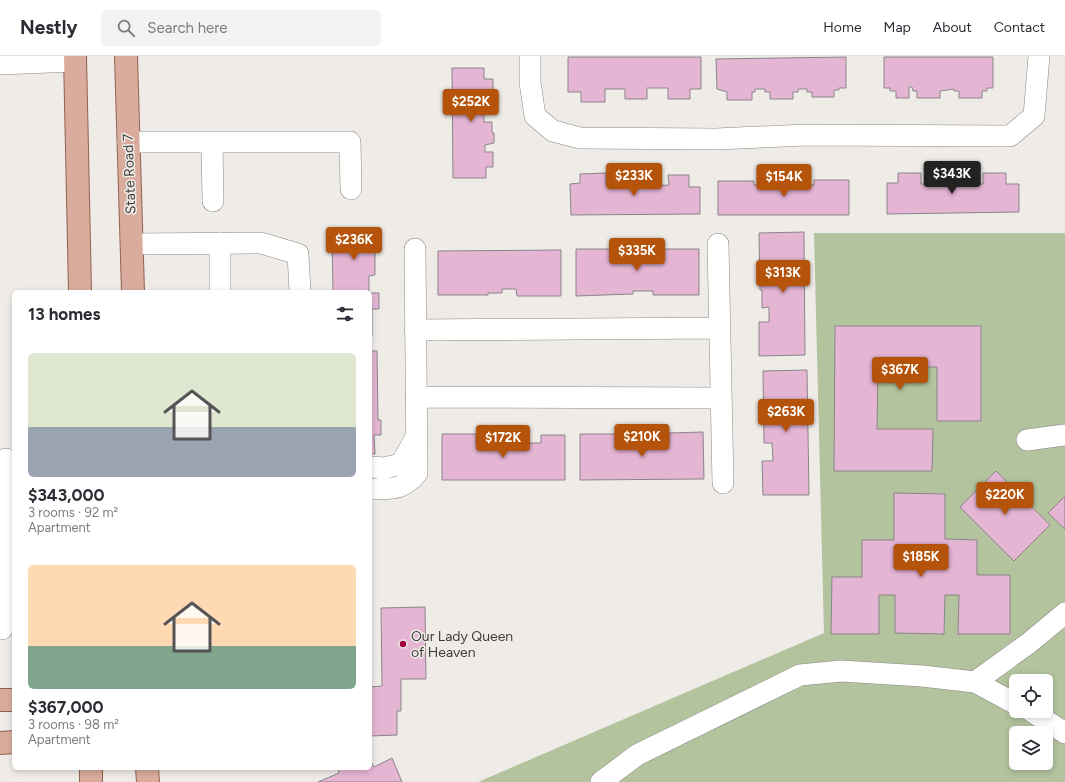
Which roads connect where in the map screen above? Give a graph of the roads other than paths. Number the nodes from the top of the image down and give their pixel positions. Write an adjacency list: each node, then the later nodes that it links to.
1 (126, 56): 6 (main road, State Road 7)
2 (530, 56): 3 (street)
3 (1039, 56)
4 (75, 59): 5 (street); 14 (main road)
5 (0, 64)
6 (128, 142): 7 (street); 11 (main road, State Road 7)
7 (212, 142): 8 (street); 9 (street)
8 (351, 189)
9 (213, 201)
10 (220, 243): 11 (street); 16 (street); 17 (street)
11 (132, 244): 15 (main road, State Road 7)
12 (718, 244): 18 (street)
13 (415, 249): 19 (street)
14 (80, 290)
15 (133, 290)
16 (220, 290)
17 (300, 290)
18 (719, 328): 19 (street); 21 (street)
19 (415, 330): 20 (street)
20 (416, 397): 21 (street); 23 (street)
21 (720, 398): 27 (street)
22 (1065, 435): 24 (street)
23 (416, 439): 26 (street); 28 (street)
24 (1027, 440)
25 (6, 459): 29 (street)
26 (372, 468)
27 (723, 484)
28 (372, 489)
29 (3, 508): 30 (street)
30 (6, 538): 31 (street)
31 (2, 559): 32 (street)
32 (1, 601): 34 (street)
33 (1065, 613): 35 (street)
34 (0, 629)
35 (975, 682): 38 (street); 47 (street)
36 (0, 700): 37 (main road)
37 (12, 700)
38 (1009, 700)
39 (1042, 718): 40 (street)
40 (1065, 733)
41 (0, 742): 42 (main road)
42 (12, 742)
43 (91, 770): 45 (main road)
44 (148, 770): 46 (main road)
45 (91, 782)
46 (148, 782)
47 (601, 782)

